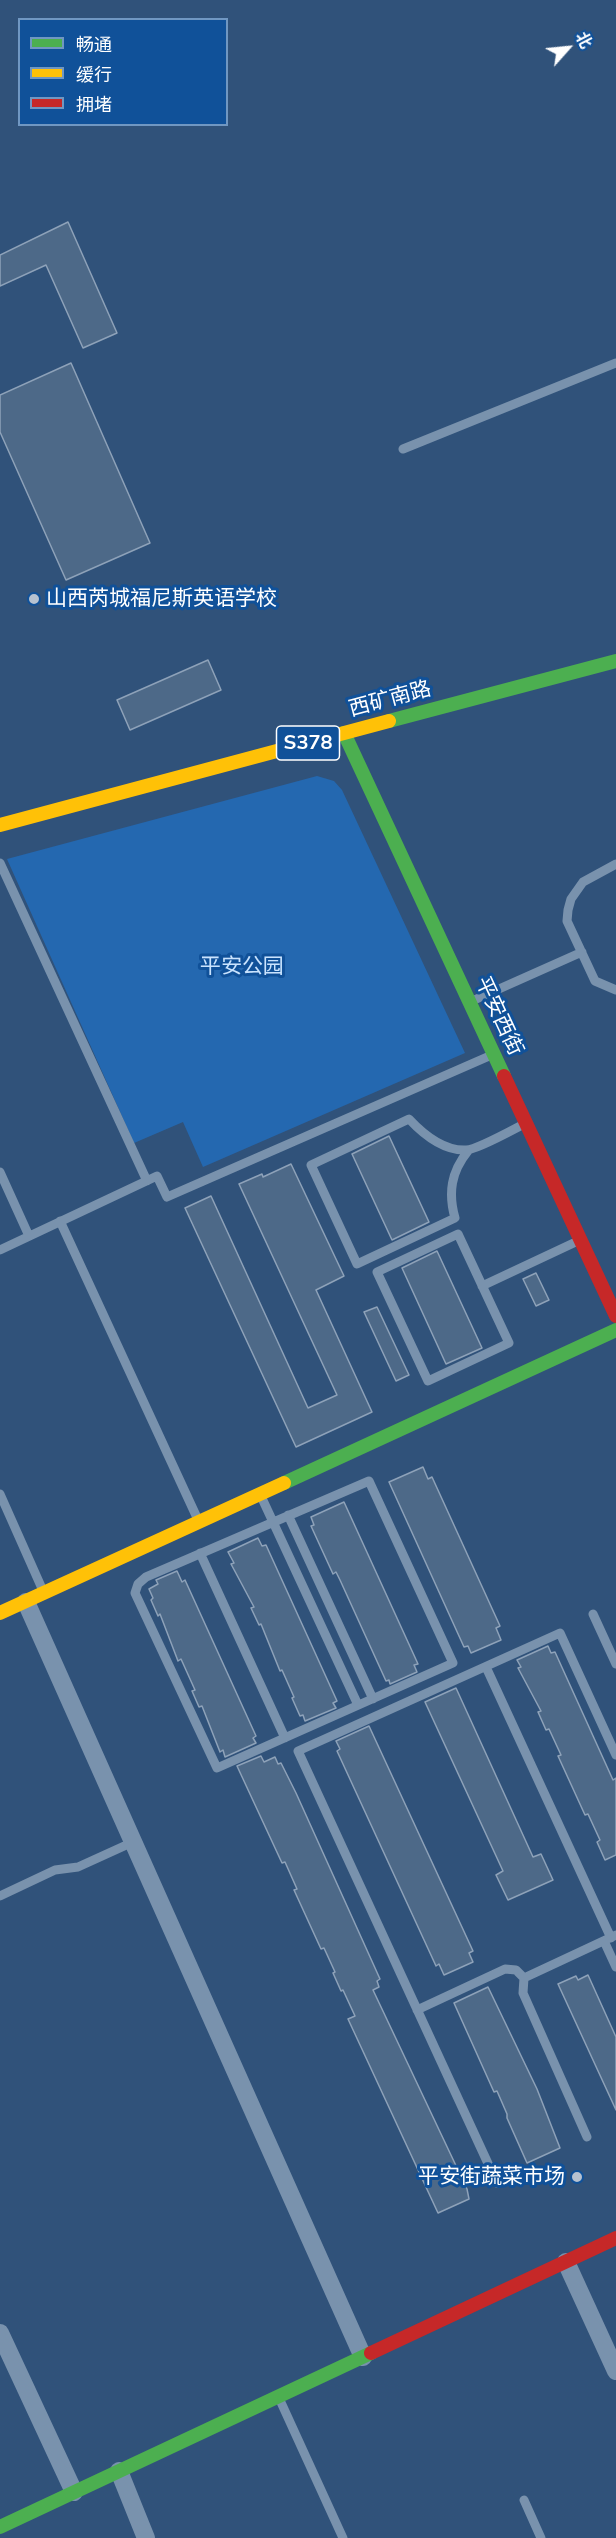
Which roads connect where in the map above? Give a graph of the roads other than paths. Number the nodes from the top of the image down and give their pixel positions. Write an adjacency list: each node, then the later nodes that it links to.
1 (616, 363): 2 (lane)
2 (403, 449)
3 (616, 661): 4 (street, 西矿南路 / S378)
4 (344, 733): 5 (street, 西矿南路 / S378); 10 (street, 平安西街)
5 (0, 825)
6 (0, 863): 15 (lane)
7 (616, 864): 8 (lane)
8 (582, 952): 9 (lane); 10 (lane)
9 (616, 990)
10 (470, 1002): 11 (street, 平安西街)
11 (494, 1054): 12 (street, 平安西街); 15 (lane)
12 (526, 1123): 13 (lane); 18 (street, 平安西街)
13 (468, 1151): 13 (lane)
14 (0, 1172): 17 (lane)
15 (147, 1181): 16 (lane)
16 (60, 1221): 17 (lane); 26 (lane)
17 (29, 1236): 19 (lane)
18 (581, 1240): 20 (lane); 21 (street, 平安西街)
19 (0, 1250)
20 (482, 1286): 20 (lane)
21 (616, 1316)
22 (616, 1330): 24 (street)
23 (0, 1494): 29 (lane)
24 (260, 1494): 26 (street); 27 (lane)
25 (288, 1515): 27 (lane); 35 (lane); 35 (lane)
26 (199, 1522): 29 (street)
27 (273, 1522): 28 (lane); 36 (lane)
28 (200, 1554): 37 (lane); 37 (lane)
29 (44, 1594): 30 (street)
30 (26, 1602): 31 (street); 40 (street)
31 (0, 1613)
32 (593, 1614): 33 (lane)
33 (616, 1664)
34 (486, 1667): 38 (lane); 42 (lane); 45 (lane)
35 (373, 1698): 36 (lane)
36 (358, 1705): 37 (lane)
37 (285, 1738)
38 (614, 1744): 39 (lane)
39 (616, 1755)
40 (133, 1842): 41 (lane); 51 (street)
41 (0, 1896)
42 (610, 1938): 43 (lane); 44 (lane)
43 (616, 1967)
44 (525, 1978): 45 (lane); 46 (lane)
45 (417, 2010): 47 (lane)
46 (587, 2137)
47 (496, 2183)
48 (616, 2238): 49 (street)
49 (566, 2262): 51 (street); 52 (street)
50 (0, 2333): 55 (street)
51 (363, 2357): 53 (street)
52 (616, 2371)
53 (278, 2396): 54 (street); 59 (lane)
54 (119, 2471): 55 (street); 58 (street)
55 (74, 2492): 57 (street)
56 (524, 2500): 60 (lane)
57 (0, 2527)
58 (146, 2538)
59 (343, 2538)
60 (541, 2538)

